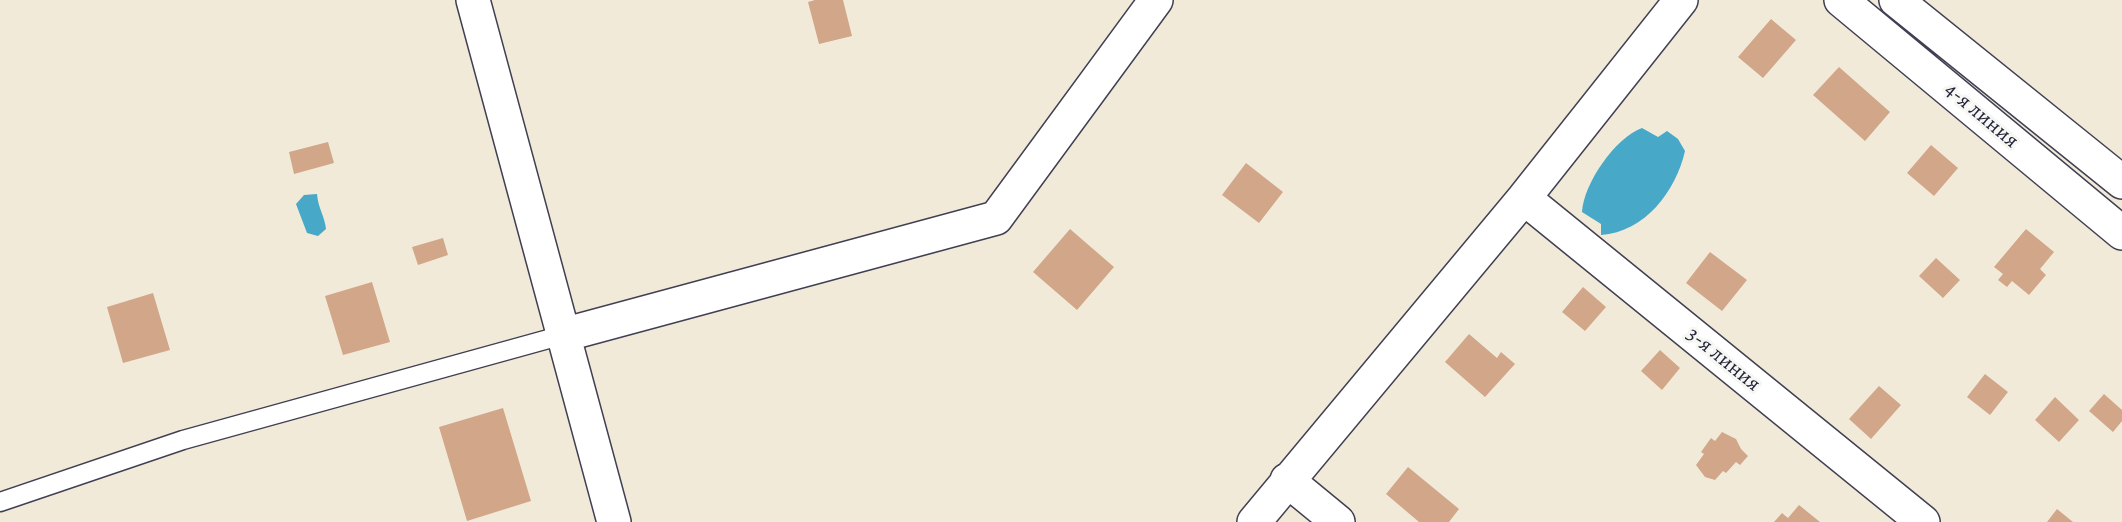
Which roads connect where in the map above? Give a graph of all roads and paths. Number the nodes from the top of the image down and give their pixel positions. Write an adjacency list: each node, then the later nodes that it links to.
1 (473, 0): 9 (street)
2 (1156, 0): 9 (street)
3 (1681, 0): 7 (street)
4 (1841, 0): 8 (street, 4-я линия)
5 (1896, 0): 6 (street)
6 (2122, 182)
7 (1524, 198): 10 (street); 15 (street, 3-я линия)
8 (2122, 233)
9 (563, 335): 11 (lane); 12 (street)
10 (1287, 480): 13 (street); 14 (street)
11 (0, 502)
12 (614, 522)
13 (1254, 522)
14 (1338, 522)
15 (1923, 522)

